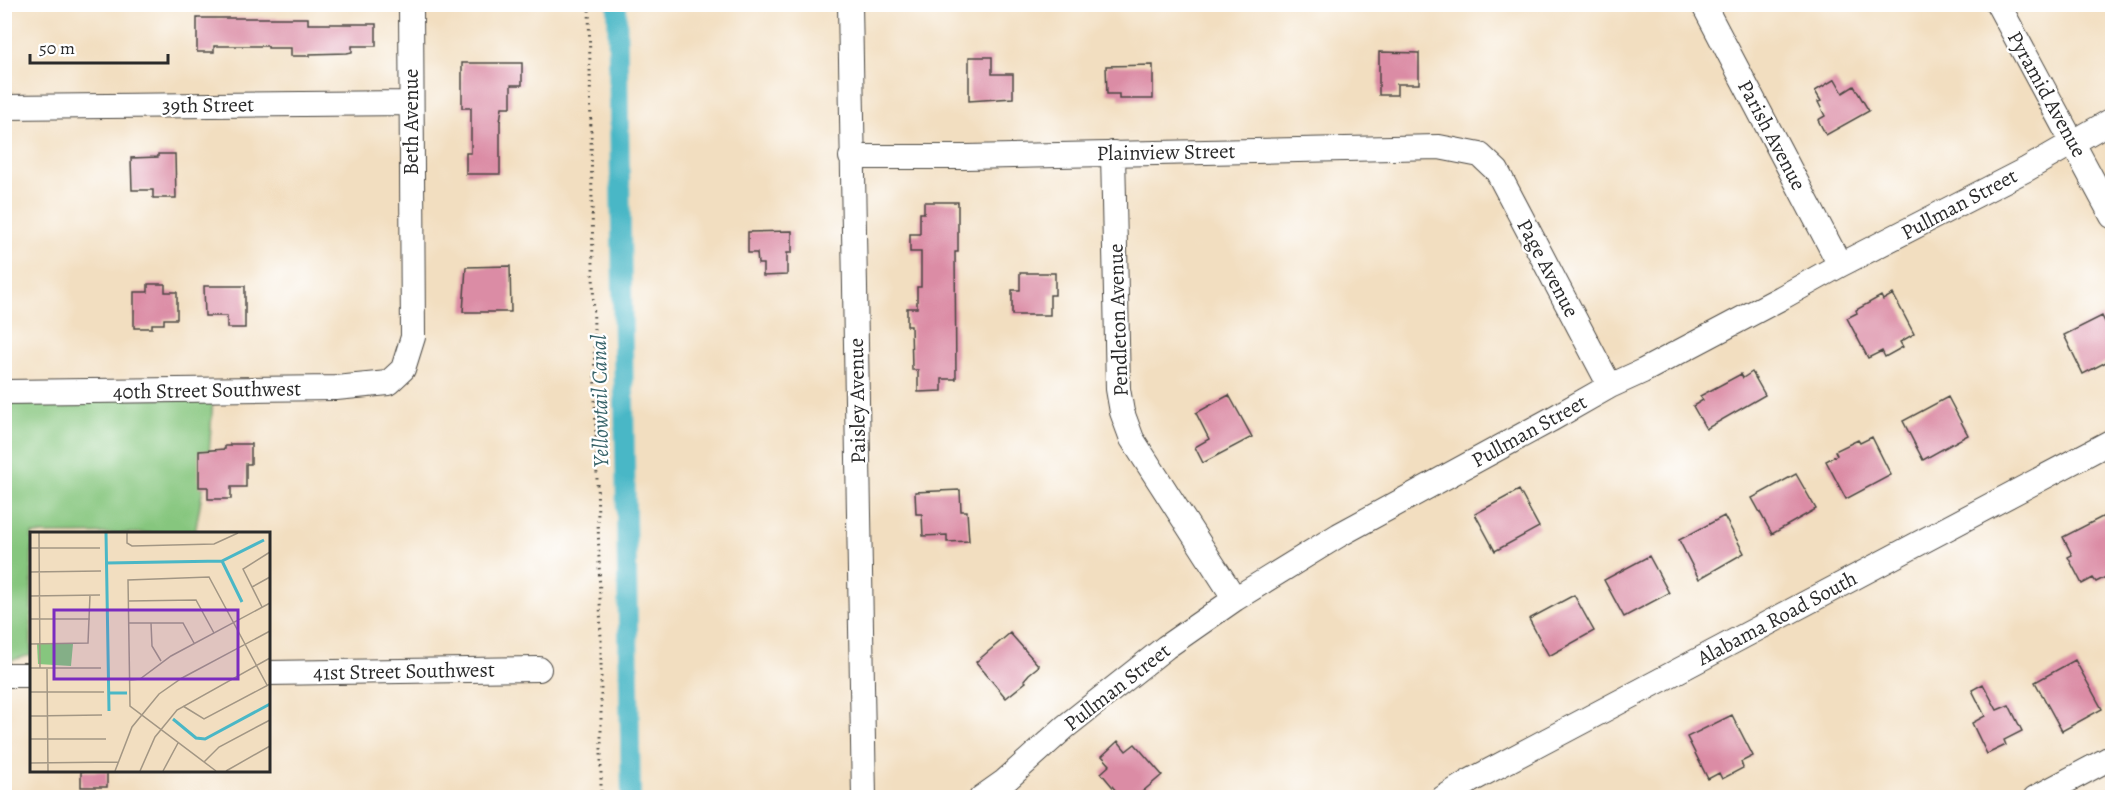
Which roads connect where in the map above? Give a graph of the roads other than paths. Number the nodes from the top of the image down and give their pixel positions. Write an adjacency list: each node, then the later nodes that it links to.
1 (411, 4): 5 (street, Beth Avenue)
2 (850, 4): 11 (street, Paisley Avenue)
3 (1703, 4): 13 (street, Parish Avenue)
4 (1998, 4): 8 (street, Pyramid Avenue)
5 (411, 103): 6 (street, 39th Street); 14 (street, Beth Avenue)
6 (4, 107)
7 (2112, 120): 8 (street, Pullman Street)
8 (2073, 142): 12 (street, Pyramid Avenue); 13 (street, Pullman Street)
9 (1113, 153): 10 (street, Plainview Street); 11 (street, Plainview Street); 18 (street, Pendleton Avenue)
10 (1480, 155): 15 (street, Page Avenue)
11 (851, 157): 24 (street, Paisley Avenue)
12 (2112, 216)
13 (1840, 265): 15 (street, Pullman Street)
14 (403, 369): 16 (street, 40th Street Southwest)
15 (1610, 386): 18 (street, Pullman Street)
16 (4, 392)
17 (2112, 441): 26 (street, Alabama Road South)
18 (1235, 599): 25 (street, Pullman Street)
19 (539, 669): 20 (street, 41st Street Southwest)
20 (270, 673)
21 (4, 675): 22 (street)
22 (30, 675)
23 (2112, 757): 27 (street)
24 (864, 798)
25 (981, 798)
26 (1443, 798)
27 (2035, 798)

